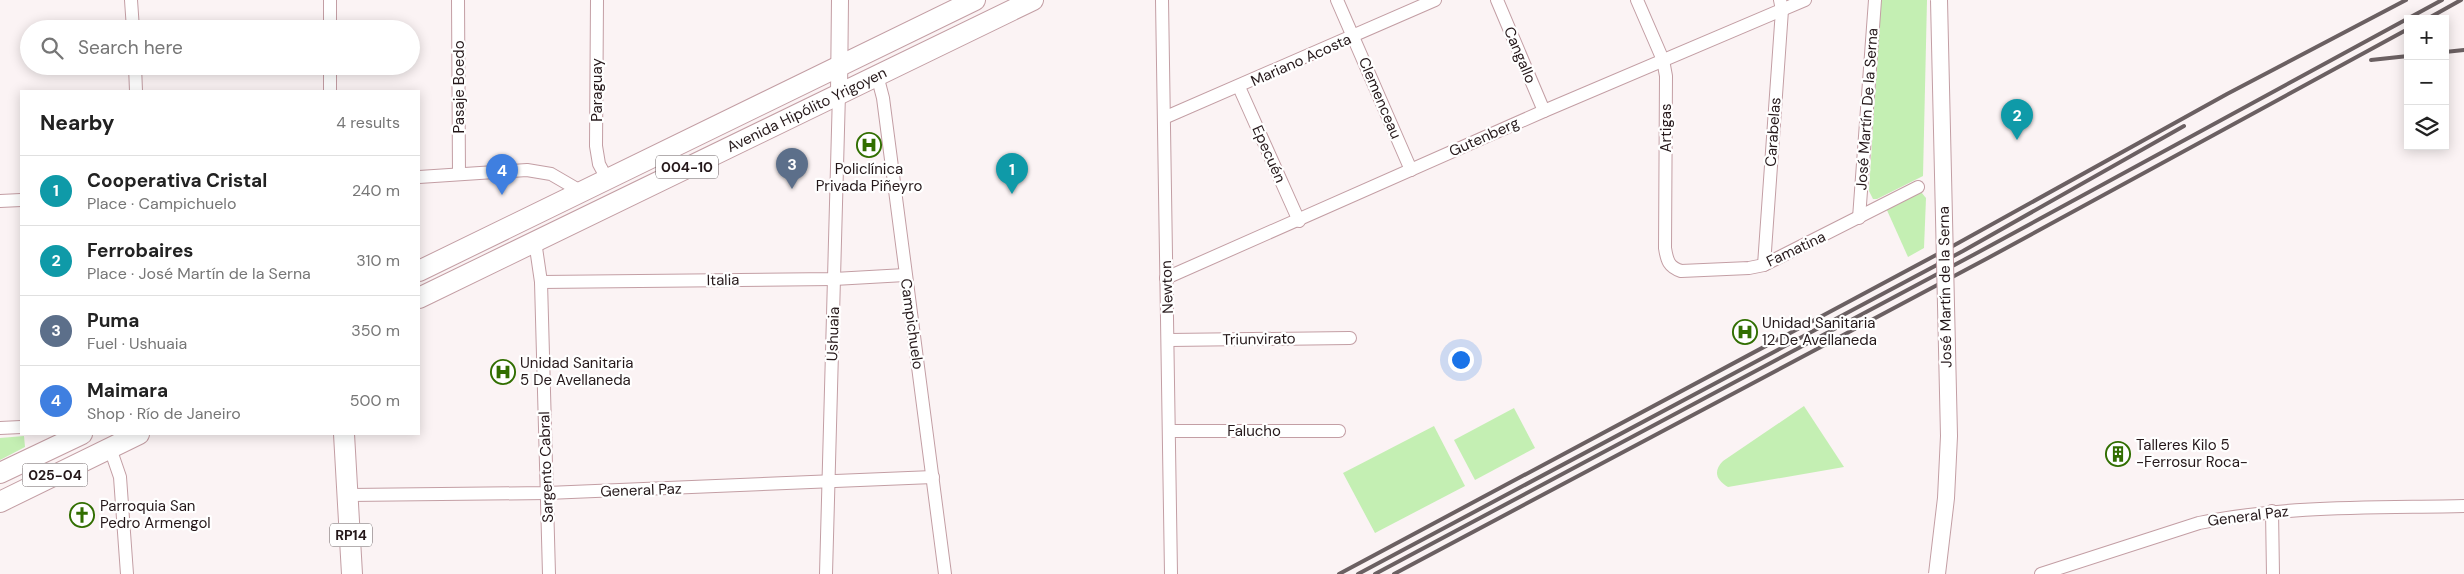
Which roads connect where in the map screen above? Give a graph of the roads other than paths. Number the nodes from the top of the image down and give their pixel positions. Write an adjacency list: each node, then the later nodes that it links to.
1 (131, 0): 17 (street)
2 (330, 0): 18 (street)
3 (458, 0): 32 (street, Pasaje Boedo)
4 (597, 0): 34 (street, Paraguay)
5 (840, 0): 21 (street)
6 (974, 0): 21 (main road, Avenida Hipólito Yrigoyen / 004-10)
7 (1033, 0): 24 (main road, Avenida Hipólito Yrigoyen / 004-10)
8 (1162, 0): 30 (street, Newton)
9 (1337, 0): 19 (street, Clemenceau)
10 (1435, 0): 19 (street, Mariano Acosta)
11 (1496, 0): 29 (street, Cangallo)
12 (1637, 0): 20 (street, Artigas)
13 (1804, 0): 16 (street, Gutenberg)
14 (1875, 0): 39 (street, José Martín De la Serna)
15 (1939, 0): 74 (street, José Martín de la Serna, bridge)
16 (1781, 5): 20 (street, Gutenberg); 43 (street, Carabelas)
17 (132, 20)
18 (330, 20)
19 (1354, 37): 25 (street, Mariano Acosta); 31 (street, Clemenceau)
20 (1663, 60): 29 (street, Gutenberg); 42 (street, Artigas)
21 (840, 65): 28 (street); 34 (main road, Avenida Hipólito Yrigoyen / 004-10)
22 (135, 75): 26 (street)
23 (330, 75): 27 (street)
24 (877, 75): 28 (main road, Avenida Hipólito Yrigoyen / 004-10); 45 (street, Campichuelo)
25 (1239, 87): 30 (street, Mariano Acosta); 40 (street, Epecuén)
26 (136, 90)
27 (330, 90)
28 (839, 93): 41 (main road, Avenida Hipólito Yrigoyen / 004-10); 47 (street, Ushuaia)
29 (1544, 111): 31 (street, Gutenberg)
30 (1166, 117): 46 (street, Newton)
31 (1411, 170): 40 (street, Gutenberg)
32 (459, 174): 33 (street); 36 (street)
33 (420, 177)
34 (607, 179): 36 (main road, Avenida Hipólito Yrigoyen / 004-10)
35 (1918, 187): 39 (street, Famatina)
36 (582, 192): 44 (main road, Avenida Hipólito Yrigoyen / 004-10)
37 (20, 200): 38 (street)
38 (0, 201)
39 (1859, 218): 43 (street, Famatina)
40 (1299, 221): 46 (street, Gutenberg)
41 (535, 241): 48 (street, Sargento Cabral); 49 (main road, Avenida Hipólito Yrigoyen / 004-10)
42 (1667, 261): 43 (street, Famatina)
43 (1764, 264)
44 (420, 271)
45 (905, 275): 47 (street, Italia); 61 (street, Campichuelo)
46 (1166, 278): 51 (street, Newton)
47 (834, 279): 48 (street, Italia); 62 (street, Ushuaia)
48 (540, 282): 63 (street, Sargento Cabral)
49 (420, 298)
50 (1350, 338): 51 (street, Triunvirato)
51 (1169, 340): 54 (street, Newton)
52 (20, 427): 53 (street)
53 (0, 428)
54 (1169, 431): 55 (street, Falucho); 73 (street, Newton)
55 (1339, 431)
56 (73, 435): 60 (main road, 025-04)
57 (137, 435): 59 (main road, 025-04)
58 (344, 435): 64 (main road, RP14)
59 (110, 448): 65 (main road, 025-04); 68 (street)
60 (0, 473)
61 (933, 477): 62 (street, General Paz); 72 (street, Campichuelo)
62 (829, 482): 63 (street, General Paz); 71 (street, Ushuaia)
63 (547, 493): 64 (street, General Paz); 70 (street, Sargento Cabral)
64 (349, 495): 69 (main road, RP14)
65 (0, 502)
66 (2464, 506): 67 (street, General Paz)
67 (2272, 511): 75 (street, General Paz); 76 (street)
68 (126, 574)
69 (352, 574)
70 (549, 574)
71 (826, 574)
72 (945, 574)
73 (1171, 574)
74 (1937, 574)
75 (2041, 574)
76 (2273, 574)

